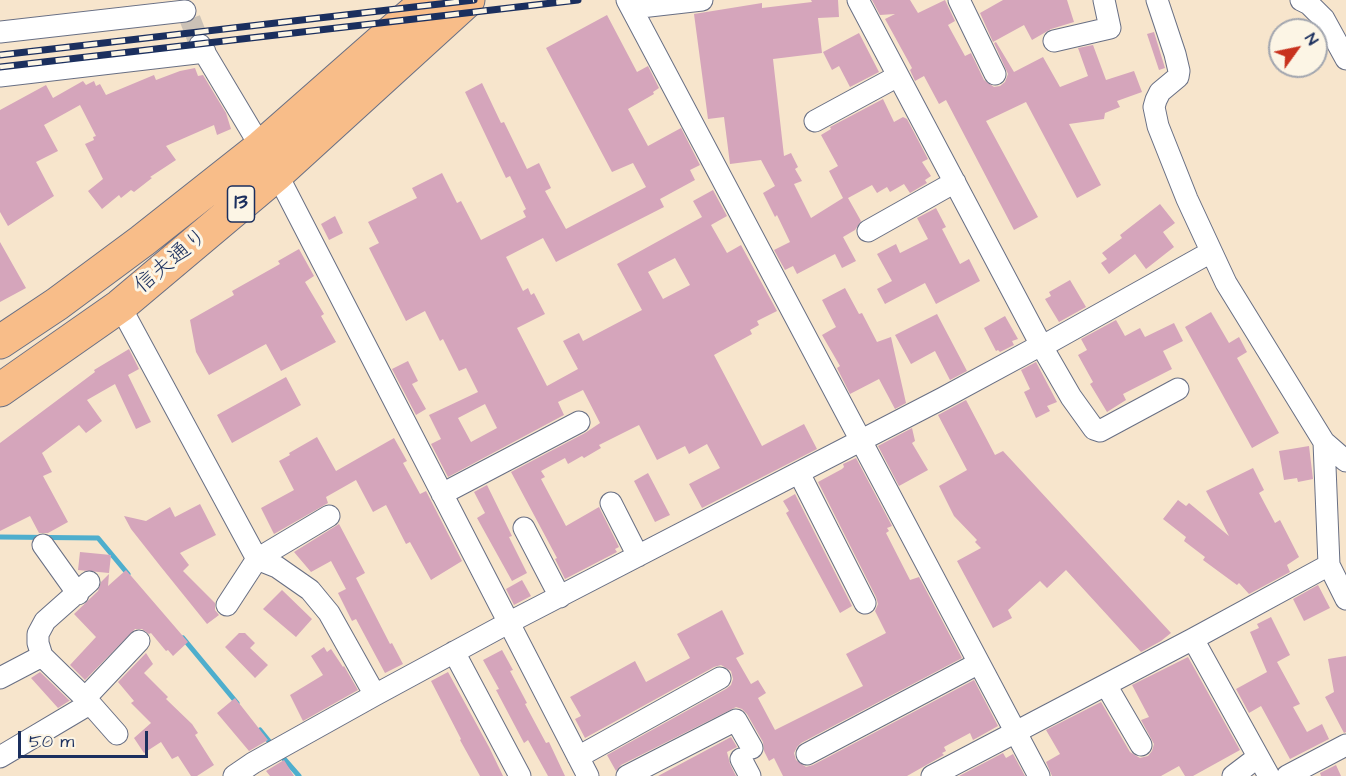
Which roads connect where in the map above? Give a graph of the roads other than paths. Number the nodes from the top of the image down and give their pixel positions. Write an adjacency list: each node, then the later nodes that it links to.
1 (428, 0): 18 (highway, 信夫通り / 13)
2 (468, 0): 18 (highway, 信夫通り / 13)
3 (702, 0): 9 (street)
4 (858, 0): 16 (street)
5 (959, 0): 14 (street)
6 (1104, 0): 12 (street)
7 (1156, 0): 21 (street)
8 (1301, 0): 13 (street)
9 (630, 4): 28 (street)
10 (185, 10): 11 (street)
11 (0, 32)
12 (1054, 41)
13 (1346, 59)
14 (995, 74)
15 (0, 76): 18 (street)
16 (898, 76): 17 (street); 19 (street)
17 (815, 121)
18 (269, 160): 22 (highway, 信夫通り / 13); 23 (highway, 信夫通り / 13); 32 (street)
19 (955, 182): 20 (street); 24 (street)
20 (868, 231)
21 (1211, 252): 24 (street); 29 (street)
22 (120, 306): 26 (highway, 信夫通り / 13); 38 (street)
23 (0, 342)
24 (1041, 345): 25 (street); 28 (street)
25 (1178, 389)
26 (0, 390)
27 (579, 422): 32 (street)
28 (860, 440): 31 (street); 49 (street)
29 (1324, 442): 30 (street); 39 (street)
30 (1346, 461)
31 (799, 473): 37 (street); 42 (street)
32 (442, 494): 44 (street)
33 (611, 502): 37 (street)
34 (329, 516): 38 (street)
35 (524, 528): 40 (street)
36 (43, 545): 48 (street)
37 (638, 556): 40 (street)
38 (257, 559): 43 (street); 53 (street)
39 (1329, 565): 41 (street); 45 (street)
40 (560, 597): 44 (street)
41 (1346, 599)
42 (866, 603)
43 (227, 605)
44 (508, 624): 47 (street); 63 (street)
45 (1193, 639): 52 (street); 61 (street)
46 (139, 641): 54 (street)
47 (454, 652): 53 (street); 65 (street)
48 (42, 656): 50 (street); 54 (street)
49 (979, 663): 55 (street); 59 (street)
50 (0, 678)
51 (720, 678): 63 (street)
52 (1106, 685): 55 (street); 57 (street)
53 (375, 694): 64 (street)
54 (87, 700): 56 (street); 60 (street)
55 (1016, 733): 67 (street); 68 (street)
56 (117, 734)
57 (1141, 745)
58 (1346, 745): 71 (street)
59 (807, 754)
60 (0, 757)
61 (1258, 757): 69 (street); 70 (street)
62 (747, 761): 66 (street)
63 (583, 767)
64 (234, 776)
65 (520, 776)
66 (627, 776)
67 (932, 776)
68 (1039, 776)
69 (1233, 776)
70 (1269, 776)
71 (1287, 776)

